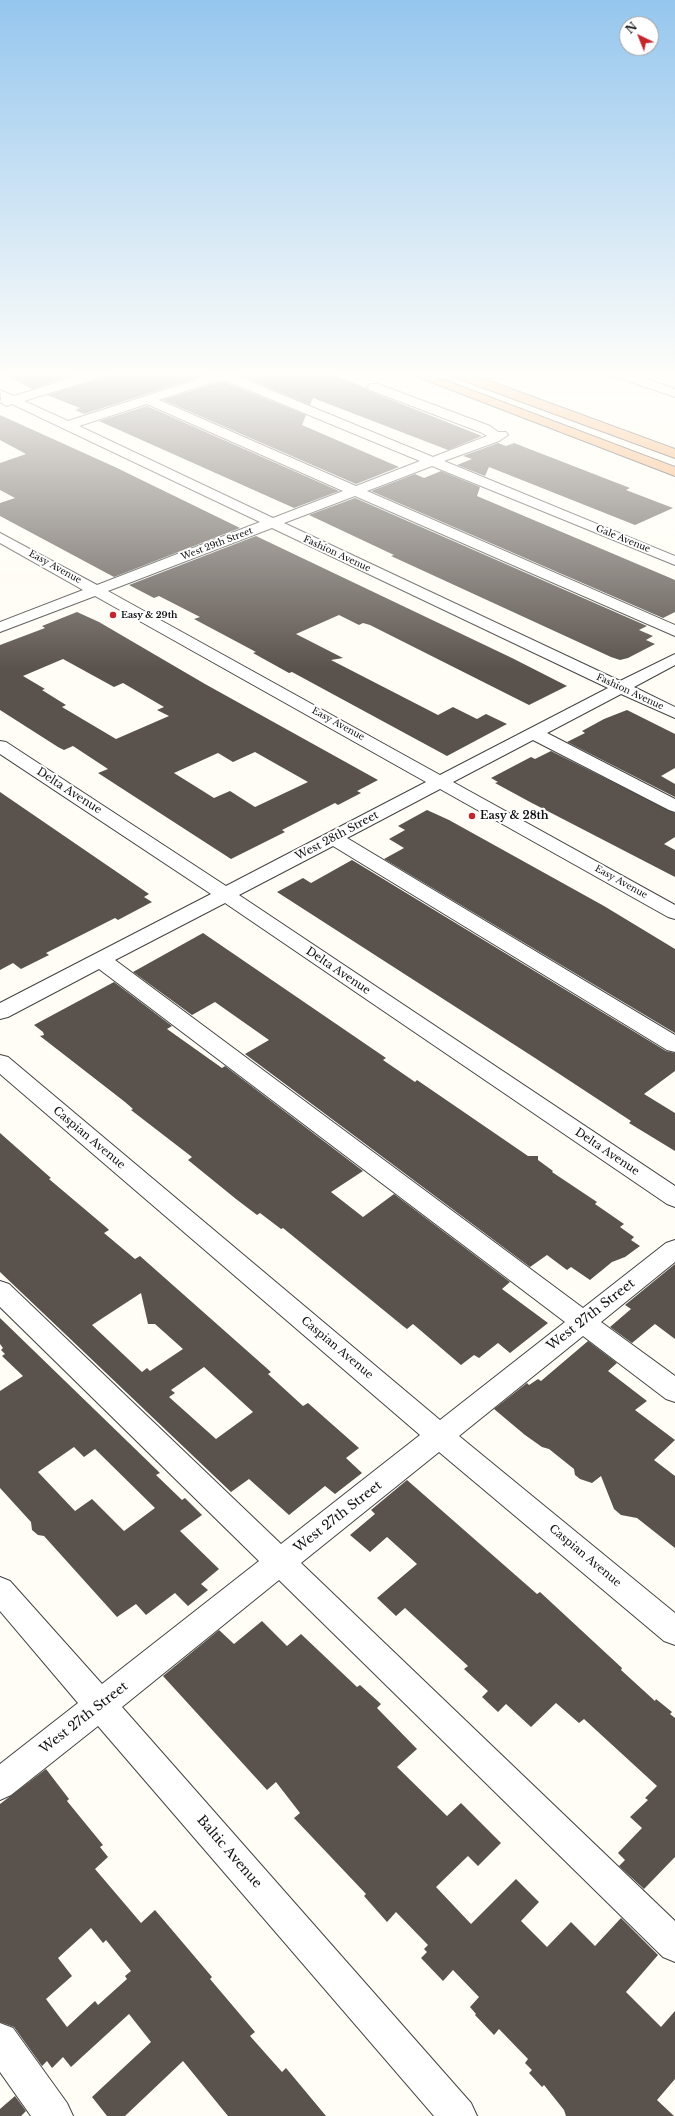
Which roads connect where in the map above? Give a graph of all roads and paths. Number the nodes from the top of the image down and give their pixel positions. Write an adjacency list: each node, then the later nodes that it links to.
1 (162, 471): 6 (street, Fashion Avenue)
2 (310, 471): 5 (street)
3 (410, 471): 5 (street, West 29th Street)
4 (454, 471): 8 (street, Gale Avenue)
5 (356, 491): 6 (street, West 29th Street); 11 (street)
6 (272, 523): 9 (street, West 29th Street); 13 (street, Fashion Avenue)
7 (0, 536): 9 (street, Easy Avenue)
8 (675, 561)
9 (96, 590): 10 (street, West 29th Street); 17 (street, Easy Avenue)
10 (0, 627)
11 (675, 631)
12 (675, 659): 13 (street, West 28th Street)
13 (620, 688): 14 (street, Fashion Avenue); 15 (street, West 28th Street)
14 (675, 713)
15 (533, 734): 17 (street, West 28th Street); 18 (street)
16 (0, 746): 20 (street, Delta Avenue)
17 (441, 781): 19 (street, West 28th Street); 21 (street, Easy Avenue)
18 (675, 806)
19 (333, 838): 20 (street, West 28th Street); 24 (street)
20 (225, 894): 22 (street, West 28th Street); 26 (street, Delta Avenue)
21 (675, 913)
22 (101, 960): 23 (street, West 28th Street); 29 (street)
23 (2, 1008)
24 (675, 1045)
25 (0, 1062): 31 (street, Caspian Avenue)
26 (675, 1198)
27 (675, 1249): 29 (street, West 27th Street)
28 (0, 1291): 32 (street)
29 (583, 1322): 30 (street); 31 (street, West 27th Street)
30 (675, 1391)
31 (440, 1436): 32 (street, West 27th Street); 34 (street, Caspian Avenue)
32 (280, 1562): 35 (street, West 27th Street); 37 (street)
33 (0, 1590): 35 (street, Baltic Avenue)
34 (675, 1631)
35 (101, 1704): 36 (street, West 27th Street); 40 (street, Baltic Avenue)
36 (0, 1784)
37 (675, 1945)
38 (0, 2041): 39 (street)
39 (54, 2116)
40 (458, 2116)

